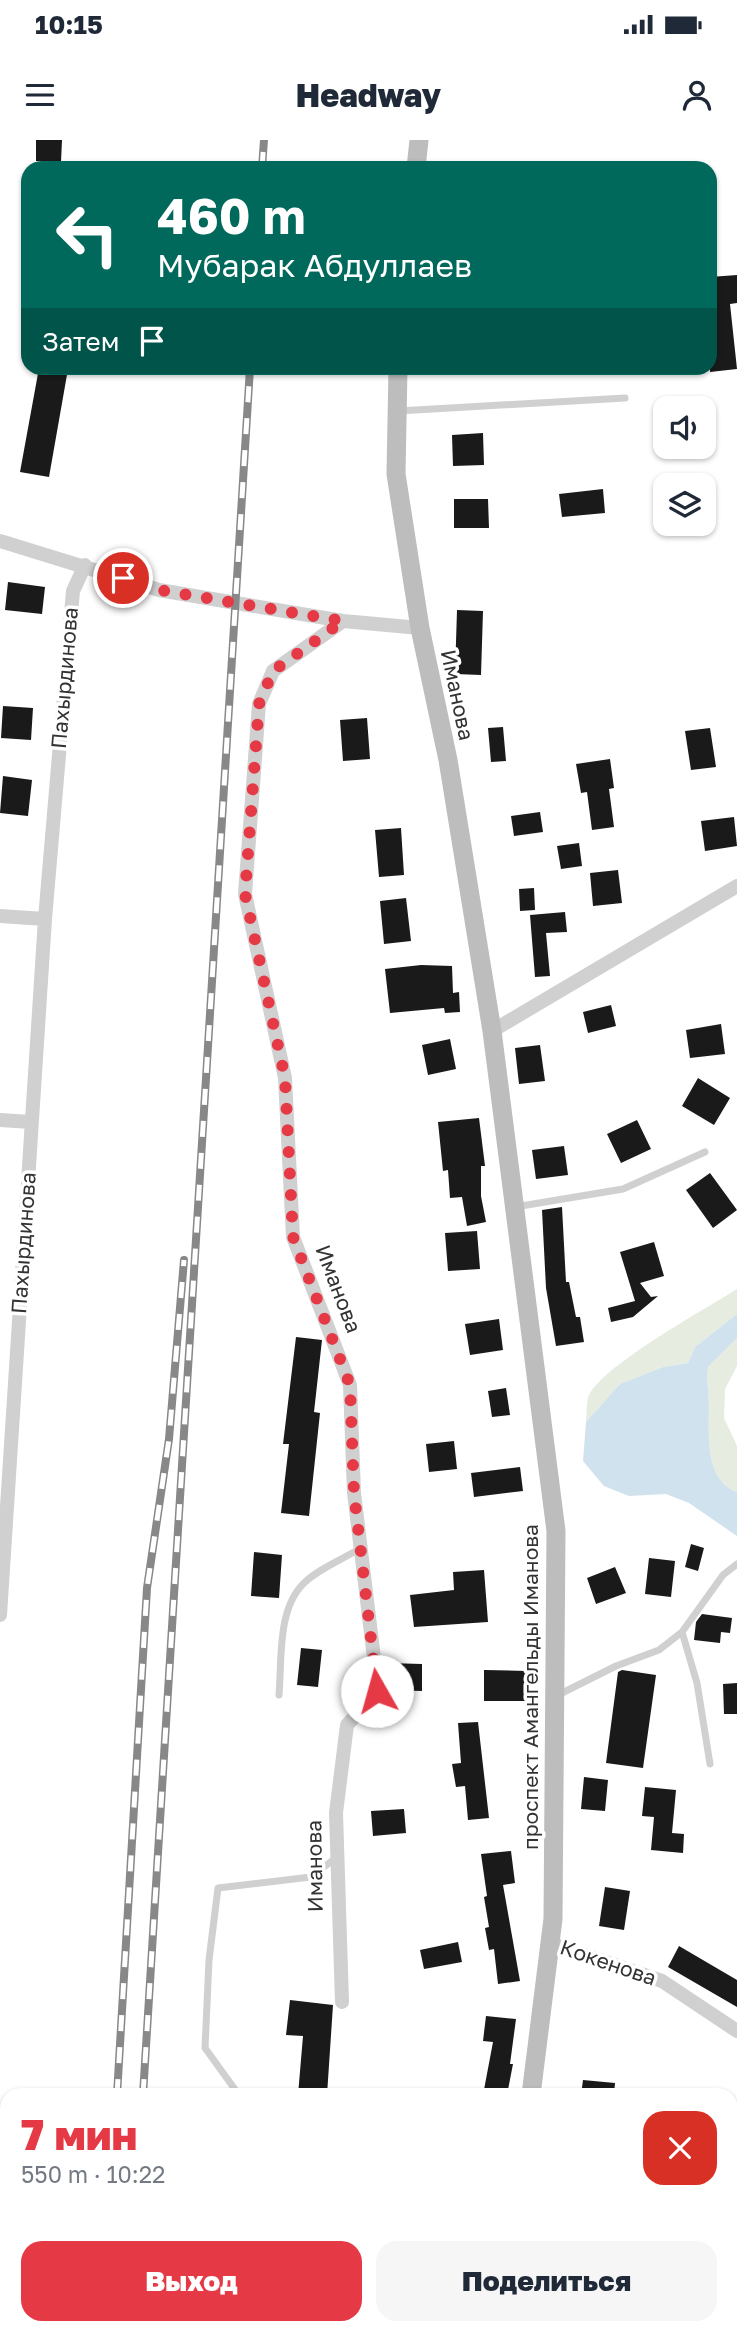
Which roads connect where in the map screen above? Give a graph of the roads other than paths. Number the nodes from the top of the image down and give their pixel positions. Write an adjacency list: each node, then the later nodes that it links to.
1 (419, 140): 2 (main road)
2 (417, 161)
3 (398, 375): 5 (main road, Иманова)
4 (625, 398): 5 (lane)
5 (397, 411): 9 (main road, Иманова)
6 (0, 541): 7 (street)
7 (85, 565): 8 (street); 12 (street, Пахырдинова)
8 (343, 621): 9 (street); 18 (street, Иманова)
9 (420, 628): 13 (main road, Иманова)
10 (737, 886): 13 (street)
11 (0, 916): 12 (street)
12 (45, 919): 15 (street, Пахырдинова)
13 (492, 1031): 17 (main road, проспект Амангельды Иманова)
14 (0, 1120): 15 (street)
15 (32, 1122): 20 (street, Пахырдинова)
16 (705, 1152): 17 (lane)
17 (515, 1207): 23 (main road, проспект Амангельды Иманова)
18 (361, 1548): 22 (lane); 25 (street, Иманова)
19 (737, 1564): 21 (lane)
20 (0, 1615)
21 (682, 1632): 23 (lane); 24 (lane)
22 (279, 1695)
23 (555, 1697): 26 (main road, проспект Амангельды Иманова)
24 (710, 1764)
25 (337, 1856): 27 (street, Иманова); 29 (lane)
26 (549, 1943): 28 (street, Кокенова); 30 (main road, проспект Амангельды Иманова)
27 (342, 2002)
28 (737, 2032)
29 (234, 2088)
30 (532, 2088)

